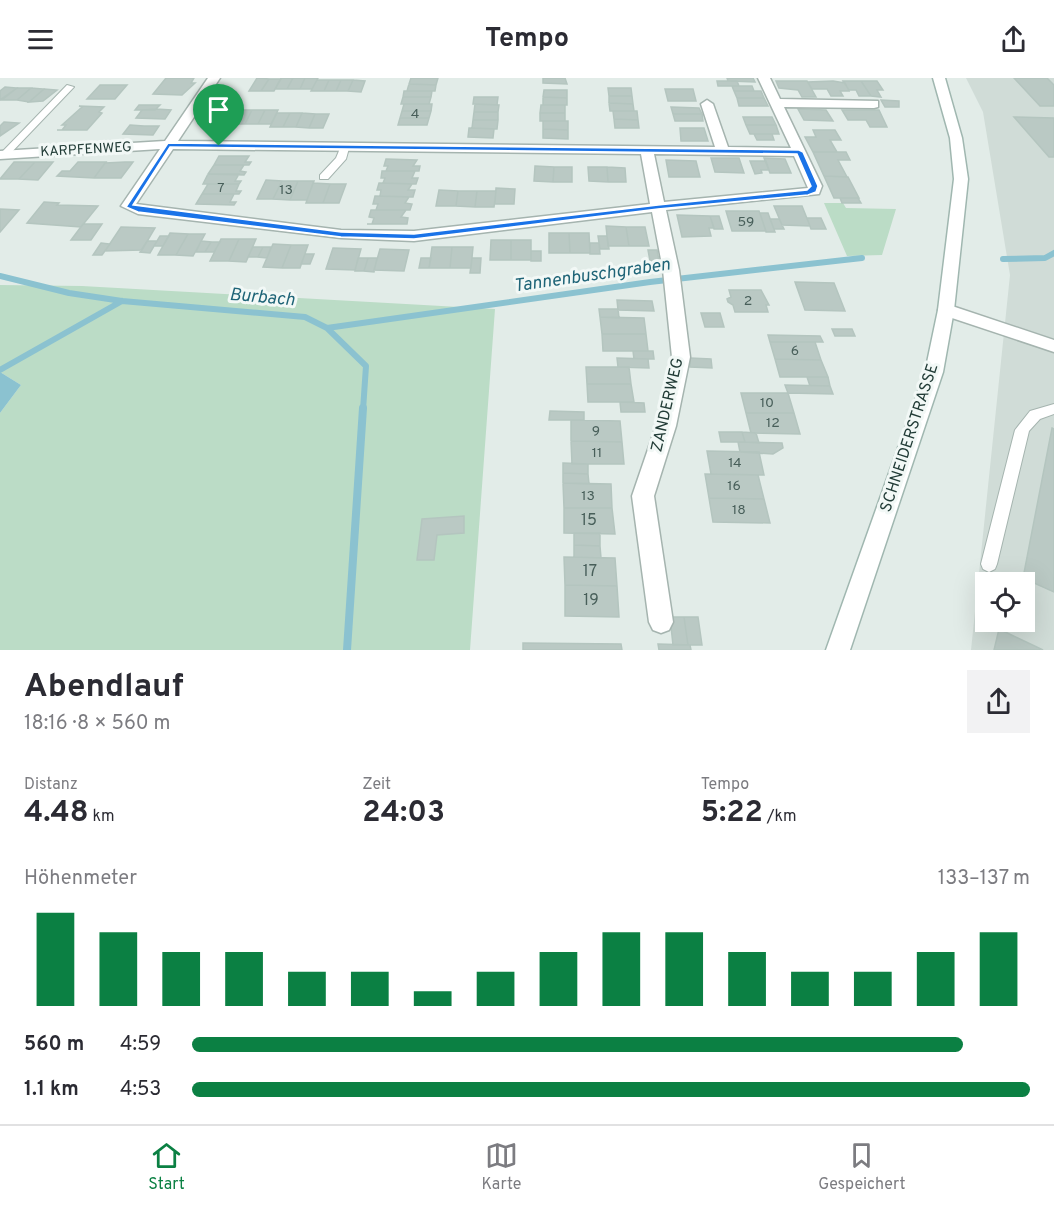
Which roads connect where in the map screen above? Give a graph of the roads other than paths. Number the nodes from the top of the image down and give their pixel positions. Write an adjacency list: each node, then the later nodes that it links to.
1 (214, 78): 8 (street)
2 (764, 78): 5 (street)
3 (939, 78): 16 (street, SCHNEIDERSTRASSE)
4 (70, 87): 13 (lane, KARPFENWEG)
5 (775, 103): 7 (street); 12 (street)
6 (707, 104): 11 (street)
7 (874, 104)
8 (168, 145): 9 (street, KARPFENWEG); 13 (street, KARPFENWEG); 15 (street)
9 (344, 148): 10 (street, KARPFENWEG); 14 (lane)
10 (647, 151): 11 (street, KARPFENWEG); 15 (street, ZANDERWEG)
11 (723, 151): 12 (street, KARPFENWEG)
12 (799, 152): 15 (street)
13 (2, 154)
14 (324, 177)
15 (658, 207): 20 (street, ZANDERWEG)
16 (946, 310): 17 (street); 21 (street, SCHNEIDERSTRASSE)
17 (1054, 346)
18 (1054, 409): 19 (lane)
19 (989, 564)
20 (661, 622)
21 (838, 650)

